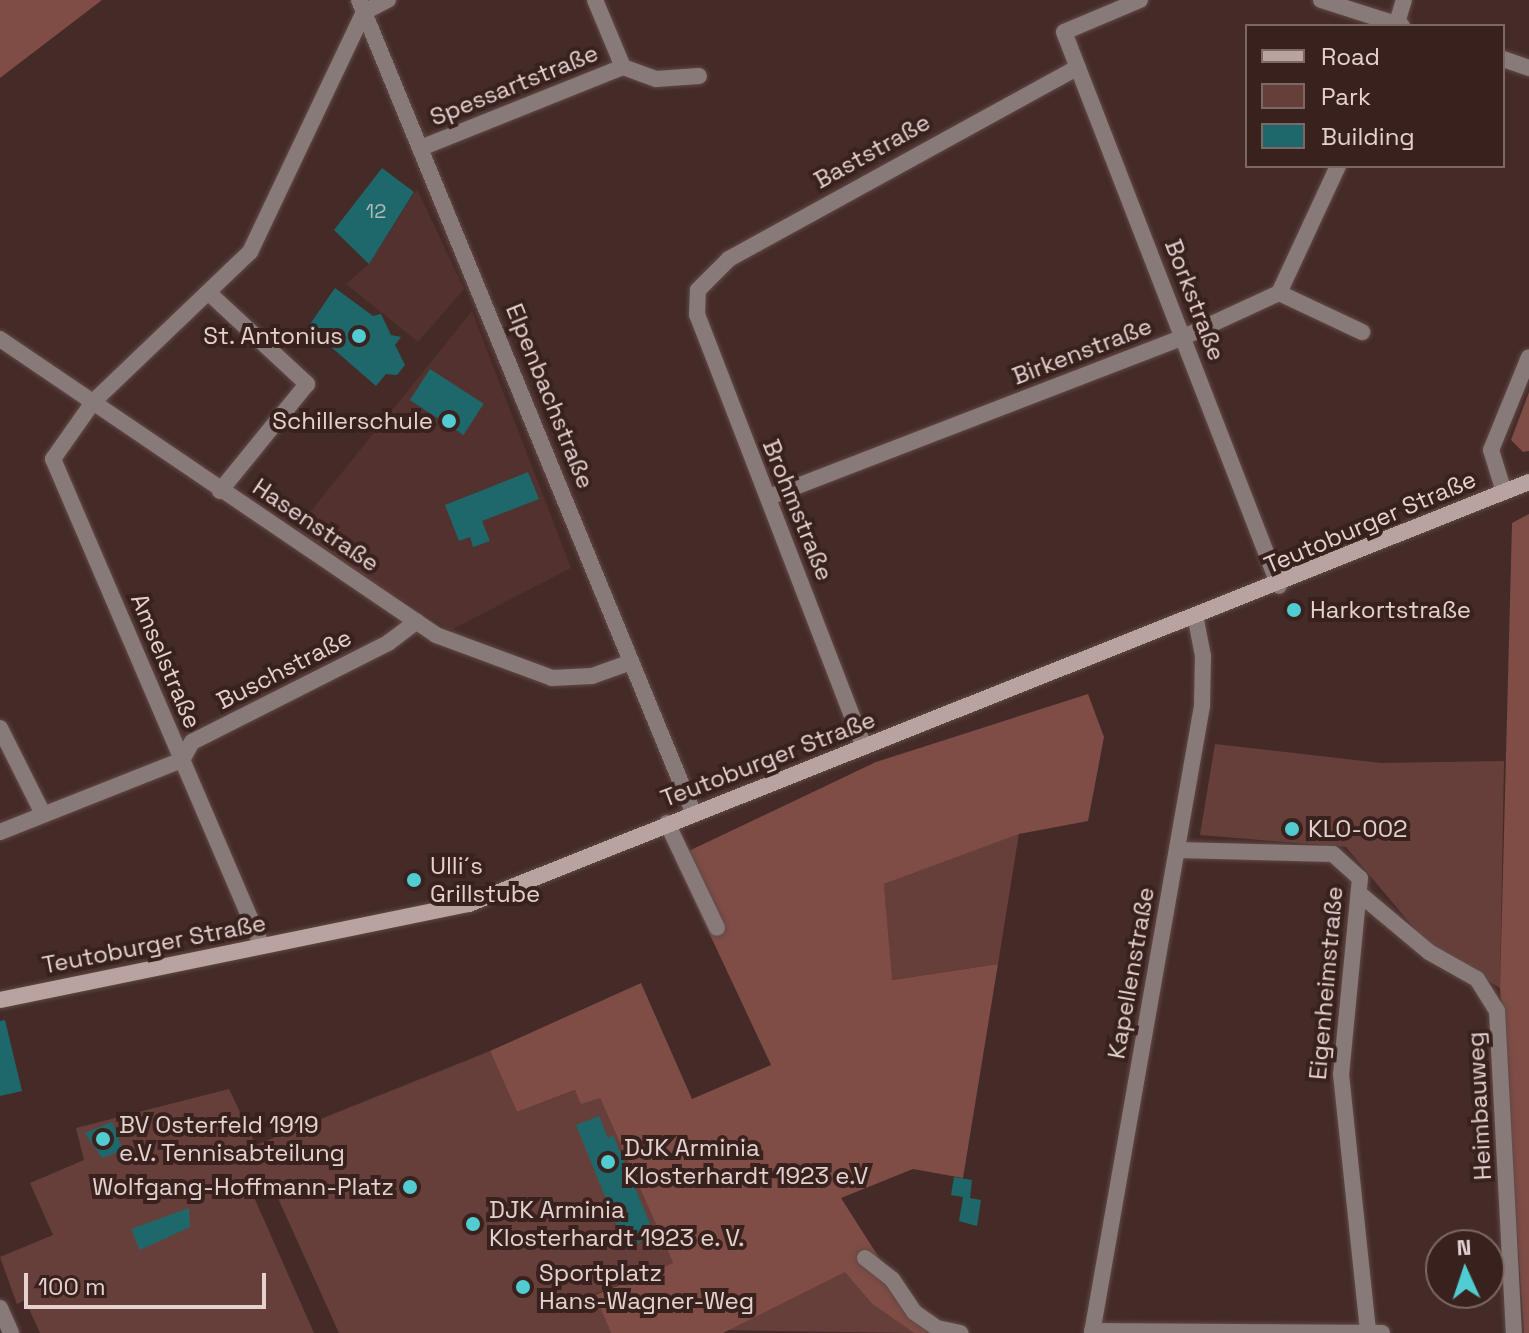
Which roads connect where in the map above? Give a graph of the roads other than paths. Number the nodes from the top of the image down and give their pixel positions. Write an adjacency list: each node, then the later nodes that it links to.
1 (388, 0): 6 (street)
2 (595, 0): 10 (street, Spessartstraße)
3 (1140, 0): 11 (street, Borkstraße)
4 (1321, 0): 7 (street)
5 (1404, 0): 8 (street)
6 (362, 6): 14 (street, Elpenbachstraße); 17 (street)
7 (1395, 24)
8 (1398, 24)
9 (1505, 60): 12 (street)
10 (623, 67): 13 (street, Spessartstraße); 14 (street, Spessartstraße)
11 (1078, 67): 16 (street, Baststraße); 20 (street, Borkstraße)
12 (1529, 68)
13 (699, 76)
14 (423, 147): 31 (street, Elpenbachstraße)
15 (1337, 168): 18 (street)
16 (698, 290): 27 (street, Brohmstraße)
17 (209, 293): 23 (street); 25 (street)
18 (1279, 293): 19 (street); 20 (street, Birkenstraße)
19 (1362, 332)
20 (1184, 337): 27 (street, Birkenstraße); 28 (street, Borkstraße)
21 (0, 339): 23 (street, Hasenstraße)
22 (1529, 357): 26 (street)
23 (93, 402): 25 (street, Hasenstraße); 34 (street, Amselstraße)
24 (1529, 482): 26 (main road, Teutoburger Straße)
25 (220, 491): 30 (street, Hasenstraße)
26 (1504, 492): 28 (main road, Teutoburger Straße)
27 (769, 497): 33 (street, Brohmstraße)
28 (1279, 586): 29 (main road, Teutoburger Straße)
29 (1196, 620): 33 (main road, Teutoburger Straße); 39 (street, Kapellenstraße)
30 (417, 621): 31 (street, Hasenstraße); 34 (street, Buschstraße)
31 (631, 662): 35 (street, Elpenbachstraße)
32 (0, 728): 36 (street)
33 (864, 747): 35 (main road, Teutoburger Straße)
34 (182, 760): 36 (street, Buschstraße); 42 (street, Amselstraße)
35 (693, 812): 37 (main road, Teutoburger Straße)
36 (43, 814): 38 (street, Buschstraße)
37 (667, 823): 41 (street); 42 (main road, Teutoburger Straße)
38 (0, 832)
39 (1177, 850): 40 (street, Eigenheimstraße); 46 (street, Kapellenstraße)
40 (1361, 895): 49 (street, Eigenheimstraße); 51 (street, Heimbauweg)
41 (717, 928)
42 (262, 946): 43 (main road, Teutoburger Straße)
43 (0, 1000)
44 (865, 1258): 48 (street)
45 (0, 1308): 47 (street)
46 (1092, 1332): 49 (street)
47 (11, 1333)
48 (960, 1333)
49 (1368, 1333): 50 (street)
50 (1382, 1333)
51 (1514, 1333)

